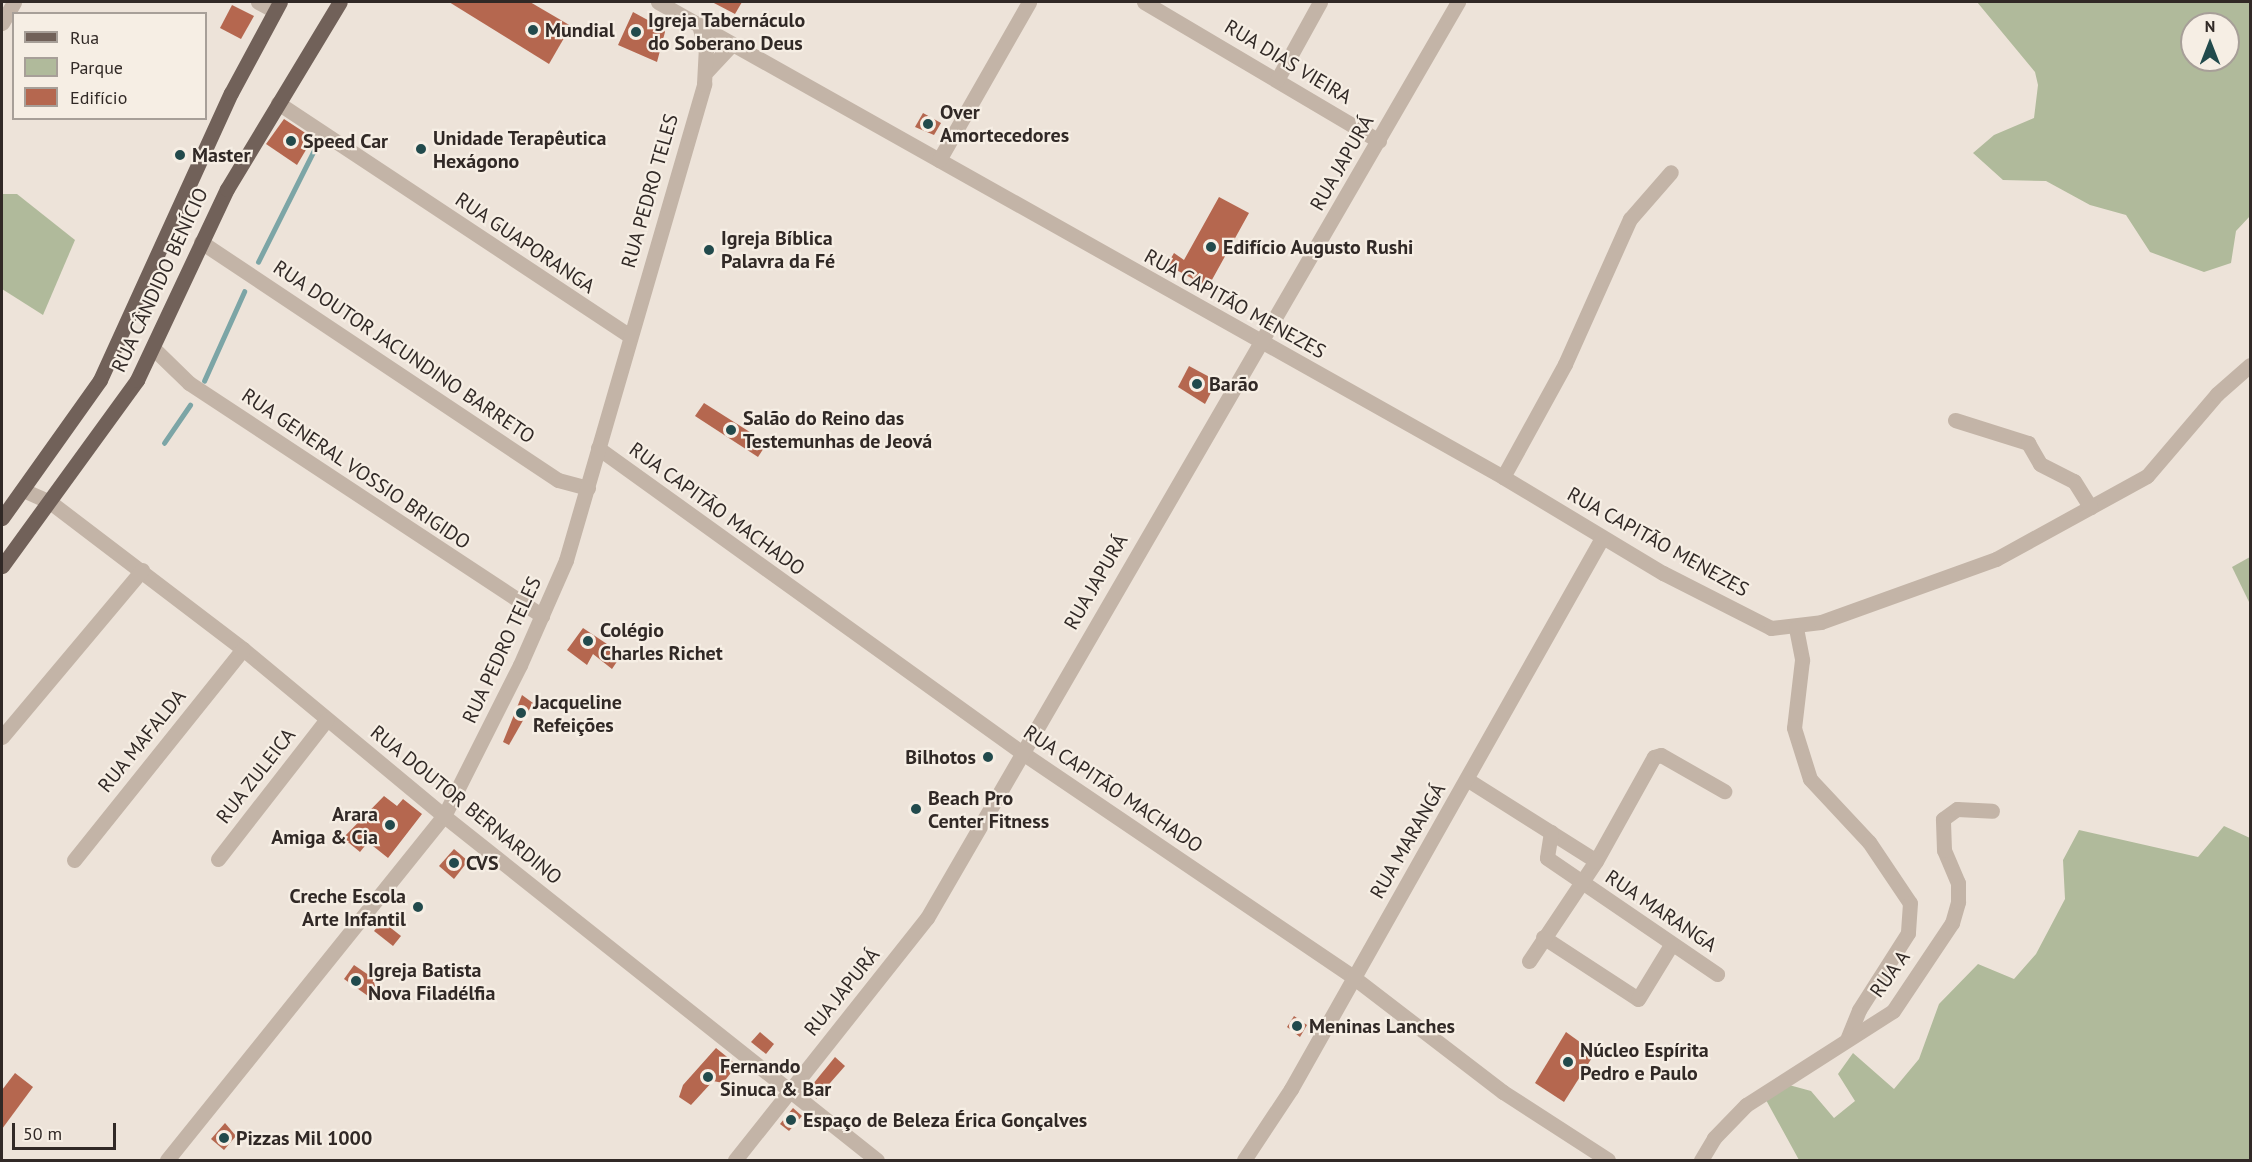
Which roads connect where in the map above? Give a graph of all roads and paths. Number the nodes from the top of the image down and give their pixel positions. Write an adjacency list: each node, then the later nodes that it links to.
1 (14, 2): 10 (street)
2 (258, 2): 9 (street)
3 (340, 2): 15 (main road, RUA CÂNDIDO BENÍCIO)
4 (658, 2): 11 (street, RUA CAPITÃO MENEZES)
5 (1029, 2): 17 (street)
6 (1144, 2): 14 (street, RUA DIAS VIEIRA)
7 (1320, 2): 14 (street)
8 (1458, 2): 16 (street, RUA JAPURÁ)
9 (278, 6): 28 (main road, RUA CÂNDIDO BENÍCIO)
10 (2, 23)
11 (699, 25): 12 (street, RUA CAPITÃO MENEZES); 13 (street, RUA PEDRO TELES)
12 (732, 44): 13 (street, RUA PEDRO TELES); 17 (street, RUA CAPITÃO MENEZES)
13 (707, 71): 20 (street, RUA PEDRO TELES)
14 (1277, 80): 16 (street, RUA DIAS VIEIRA)
15 (278, 103): 19 (main road, RUA CÂNDIDO BENÍCIO); 20 (street, RUA GUAPORANGA)
16 (1379, 141): 21 (street, RUA JAPURÁ)
17 (939, 160): 21 (street, RUA CAPITÃO MENEZES)
18 (1671, 172): 26 (street)
19 (201, 242): 22 (main road, RUA CÂNDIDO BENÍCIO); 27 (street, RUA DOUTOR JACUNDINO BARRETO)
20 (630, 336): 25 (street, RUA PEDRO TELES)
21 (1262, 343): 26 (street, RUA CAPITÃO MENEZES); 40 (street, RUA JAPURÁ)
22 (154, 349): 29 (main road, RUA CÂNDIDO BENÍCIO); 35 (street, RUA GENERAL VOSSIO BRIGIDO)
23 (2250, 365): 30 (street)
24 (1955, 420): 30 (street)
25 (598, 448): 27 (street, RUA PEDRO TELES); 40 (street, RUA CAPITÃO MACHADO)
26 (1503, 477): 32 (street, RUA CAPITÃO MENEZES)
27 (588, 488): 35 (street, RUA PEDRO TELES)
28 (23, 490): 29 (street, RUA DOUTOR BERNARDINO); 31 (main road, RUA CÂNDIDO BENÍCIO)
29 (50, 502): 33 (main road, RUA CÂNDIDO BENÍCIO); 34 (street, RUA DOUTOR BERNARDINO)
30 (2090, 507): 36 (street)
31 (2, 518)
32 (1602, 538): 36 (street, RUA CAPITÃO MENEZES); 41 (street, RUA MARANGÁ)
33 (2, 566)
34 (142, 570): 37 (street, RUA DOUTOR BERNARDINO); 39 (street)
35 (542, 616): 44 (street, RUA PEDRO TELES)
36 (1796, 628): 55 (street)
37 (243, 649): 38 (street, RUA DOUTOR BERNARDINO); 47 (street, RUA MAFALDA)
38 (327, 719): 44 (street, RUA DOUTOR BERNARDINO); 46 (street, RUA ZULEICA)
39 (2, 737)
40 (1021, 752): 54 (street, RUA CAPITÃO MACHADO); 56 (street, RUA JAPURÁ)
41 (1468, 780): 45 (street, RUA MARANGA); 54 (street, RUA MARANGÁ)
42 (1724, 791): 48 (street, RUA MARANGA)
43 (1992, 811): 55 (street, RUA A)
44 (444, 816): 56 (street, RUA DOUTOR BERNARDINO); 57 (street, RUA PEDRO TELES)
45 (1551, 832): 48 (street, RUA MARANGA); 49 (street)
46 (218, 859)
47 (74, 860)
48 (1596, 861): 49 (street, RUA MARANGA)
49 (1582, 882): 50 (street, RUA MARANGA); 51 (street, RUA MARANGA)
50 (1543, 937): 51 (street); 52 (street, RUA MARANGA)
51 (1671, 945): 53 (street, RUA MARANGA)
52 (1529, 961)
53 (1717, 974)
54 (1353, 977): 60 (street, RUA MARANGÁ); 61 (street, RUA CAPITÃO MACHADO)
55 (1847, 1040): 62 (street, RUA A)
56 (789, 1091): 58 (street, RUA JAPURÁ); 59 (street, RUA DOUTOR BERNARDINO)
57 (167, 1161)
58 (735, 1161)
59 (877, 1161)
60 (1244, 1161)
61 (1608, 1161)
62 (1701, 1161)

